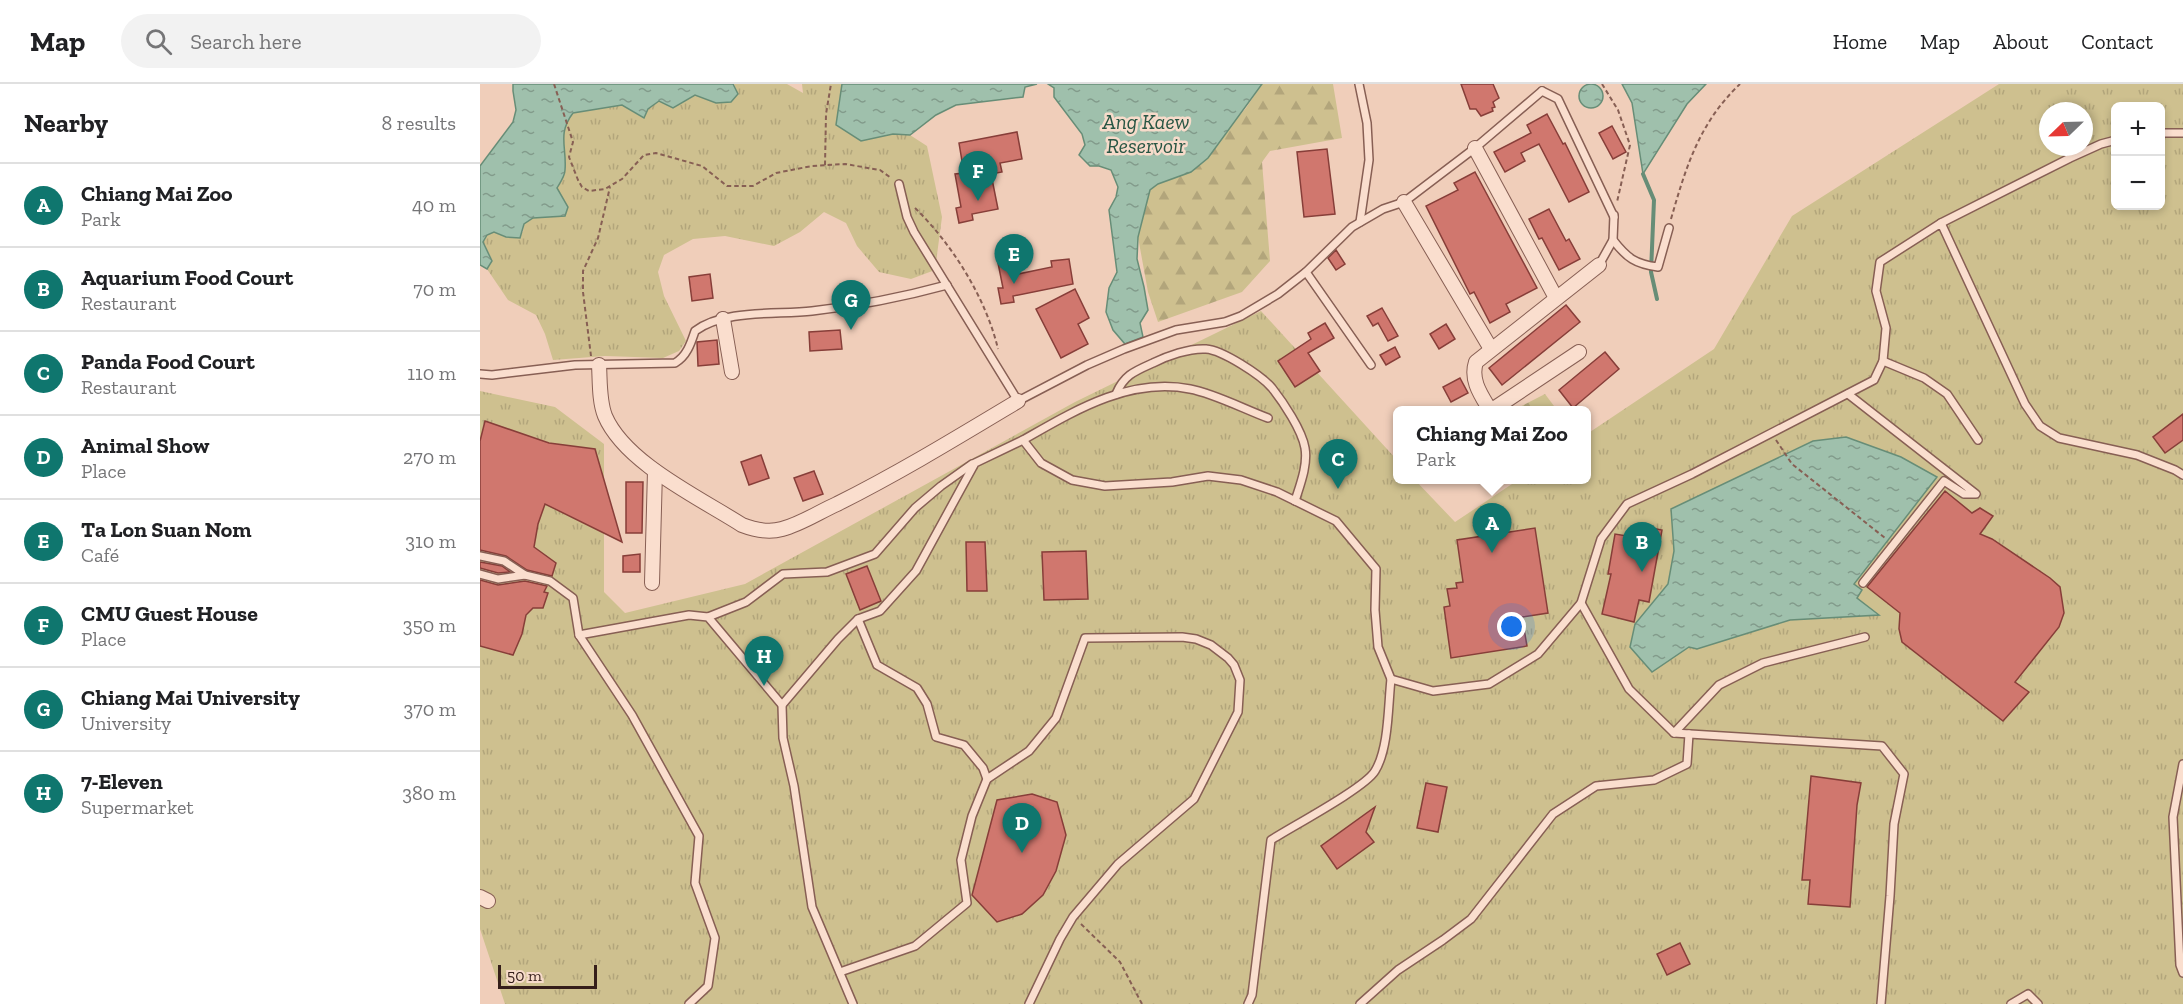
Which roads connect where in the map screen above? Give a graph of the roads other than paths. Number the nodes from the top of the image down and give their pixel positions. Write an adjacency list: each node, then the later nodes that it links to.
1 (1359, 84): 9 (lane)
2 (1542, 87): 6 (lane); 12 (lane)
3 (2165, 133): 4 (lane)
4 (2183, 133)
5 (2111, 142): 10 (lane)
6 (1475, 148): 8 (lane); 16 (street)
7 (899, 184): 15 (lane)
8 (1404, 202): 9 (lane); 18 (street)
9 (1360, 222): 14 (lane)
10 (1941, 224): 20 (lane); 35 (lane)
11 (1669, 228): 12 (lane)
12 (1613, 240): 13 (lane)
13 (1599, 265): 16 (street)
14 (1306, 272): 22 (lane); 27 (lane)
15 (947, 285): 17 (lane); 27 (lane)
16 (1556, 298): 18 (street)
17 (723, 319): 21 (lane); 23 (street)
18 (1491, 349): 28 (street)
19 (1579, 352): 29 (street)
20 (1883, 361): 26 (lane); 32 (lane)
21 (595, 365): 24 (lane); 34 (street)
22 (1371, 365)
23 (732, 372)
24 (480, 374)
25 (1116, 394): 30 (lane); 31 (lane); 36 (lane)
26 (1848, 394): 41 (lane); 42 (lane)
27 (1018, 401): 34 (street)
28 (1488, 406)
29 (1498, 406)
30 (1268, 418)
31 (1023, 440): 33 (lane); 36 (lane)
32 (1978, 440)
33 (975, 463): 43 (lane); 44 (lane)
34 (655, 471): 40 (street)
35 (2183, 476)
36 (1295, 501): 47 (lane)
37 (480, 556): 39 (lane)
38 (480, 574): 39 (lane)
39 (525, 575): 45 (lane)
40 (652, 583)
41 (1863, 583)
42 (1581, 603): 47 (lane); 49 (lane)
43 (708, 617): 45 (lane); 48 (lane)
44 (858, 620): 48 (lane); 52 (lane)
45 (579, 635): 55 (lane)
46 (1865, 637): 49 (lane)
47 (1391, 680): 58 (lane)
48 (782, 705): 53 (lane)
49 (1674, 733): 50 (lane)
50 (1689, 734): 59 (lane); 60 (lane)
51 (2183, 764): 54 (lane)
52 (987, 779): 53 (lane); 57 (lane)
53 (840, 972): 56 (lane)
54 (2183, 973)
55 (689, 1004)
56 (853, 1004)
57 (1029, 1004)
58 (1248, 1004)
59 (1360, 1004)
60 (1881, 1004)
61 (2011, 1004): 62 (lane)
62 (2038, 1004)

